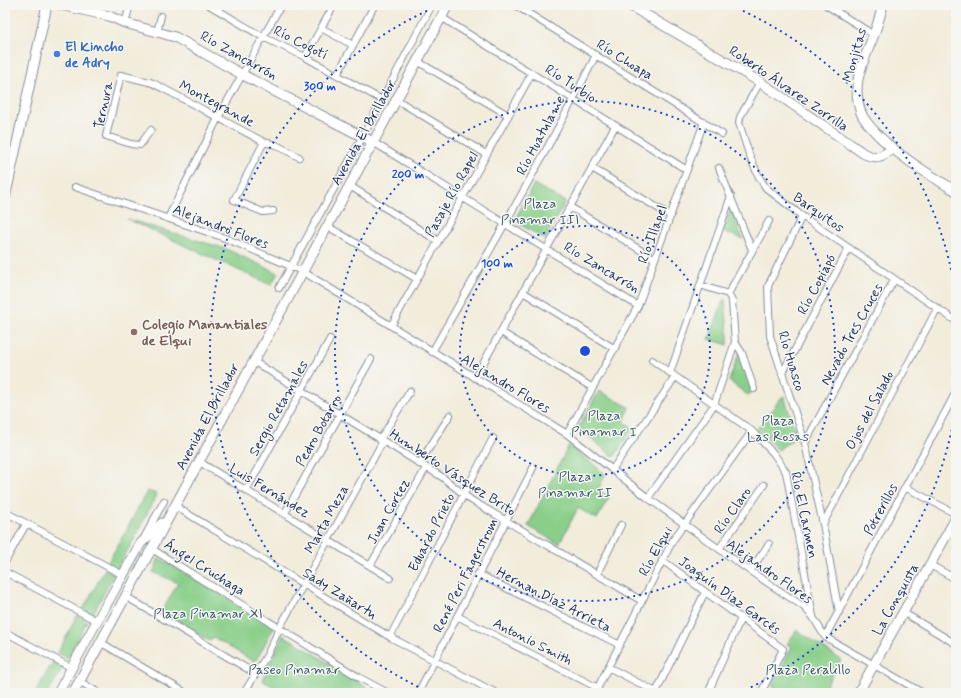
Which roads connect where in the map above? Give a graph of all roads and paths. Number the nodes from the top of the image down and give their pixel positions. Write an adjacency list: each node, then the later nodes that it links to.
1 (47, 5): 44 (street)
2 (61, 5): 17 (street, Río Zancarrón)
3 (130, 5): 17 (street)
4 (210, 5): 14 (street, Río Cogotí)
5 (281, 5): 21 (street)
6 (334, 5): 18 (street)
7 (374, 5): 22 (street)
8 (432, 5): 31 (street, Avenida El Brillador)
9 (448, 5): 16 (street, Avenida El Brillador)
10 (516, 5): 23 (street, Río Choapa)
11 (629, 5): 30 (street, Roberto Álvarez Zorrilla)
12 (826, 5): 20 (street)
13 (883, 5): 20 (street, Monjitas)
14 (219, 7): 21 (street, Río Cogotí)
15 (161, 16): 19 (street)
16 (441, 17): 25 (street, Avenida El Brillador); 26 (street, Río Turbio)
17 (125, 23): 19 (street, Río Zancarrón)
18 (321, 28): 22 (street); 24 (street)
19 (157, 32): 27 (street, Río Zancarrón)
20 (874, 35): 43 (street, Monjitas)
21 (264, 37): 24 (street, Río Cogotí); 27 (street)
22 (353, 46): 29 (street)
23 (596, 55): 33 (street, Río Huatulame); 36 (street, Río Choapa)
24 (305, 57): 29 (street, Río Cogotí)
25 (417, 61): 32 (street, Avenida El Brillador); 34 (street)
26 (532, 72): 33 (street, Río Turbio); 34 (street, Pasaje Río Rapel)
27 (243, 74): 35 (street); 40 (street, Río Zancarrón)
28 (121, 75): 35 (street, Montegrande); 38 (street, Ternura)
29 (337, 75): 31 (street, Río Cogotí)
30 (760, 82): 43 (street, Roberto Álvarez Zorrilla); 61 (street, Barquitos)
31 (382, 100): 40 (street, Avenida El Brillador)
32 (397, 100): 42 (street, Avenida El Brillador); 45 (street)
33 (573, 100): 37 (street, Río Turbio); 64 (street, Río Huatulame)
34 (508, 115): 45 (street, Pasaje Río Rapel)
35 (218, 118): 41 (street, Montegrande); 62 (street)
36 (704, 122): 39 (street, Río Choapa); 50 (street, Río Illapel)
37 (615, 126): 48 (street); 50 (street, Río Turbio)
38 (151, 130)
39 (722, 134)
40 (363, 136): 42 (street, Río Zancarrón); 71 (street, Avenida El Brillador)
41 (264, 142): 46 (street, Montegrande); 59 (street)
42 (373, 142): 52 (street, Avenida El Brillador); 56 (street, Río Zancarrón)
43 (893, 148): 54 (street, Monjitas)
44 (15, 153): 47 (street); 51 (street)
45 (486, 154): 56 (street, Pasaje Río Rapel)
46 (299, 157)
47 (5, 164)
48 (592, 168): 58 (street); 60 (street)
49 (719, 168): 55 (street)
50 (688, 170): 60 (street, Río Illapel)
51 (7, 181): 57 (street)
52 (350, 186): 65 (street, Avenida El Brillador); 66 (street)
53 (75, 187): 62 (street, Alejandro Flores)
54 (956, 191)
55 (731, 196): 69 (street); 75 (street)
56 (463, 197): 64 (street, Río Zancarrón); 66 (street, Pasaje Río Rapel)
57 (5, 198)
58 (570, 207): 68 (street); 70 (street)
59 (273, 211)
60 (671, 216): 70 (street, Río Illapel)
61 (802, 216): 67 (street, Barquitos); 92 (street, Río Huasco)
62 (168, 218): 71 (street, Alejandro Flores)
63 (769, 221): 69 (street)
64 (505, 224): 68 (street, Río Zancarrón); 87 (street, Río Huatulame)
65 (327, 226): 72 (street, Avenida El Brillador); 73 (street)
66 (438, 241): 73 (street, Pasaje Río Rapel)
67 (849, 248): 74 (street, Barquitos); 92 (street, Río Copiapó)
68 (547, 250): 77 (street); 79 (street, Río Zancarrón)
69 (752, 250): 78 (street)
70 (655, 259): 79 (street, Río Illapel)
71 (291, 267): 72 (street, Alejandro Flores); 76 (street, Avenida El Brillador)
72 (302, 271): 82 (street, Alejandro Flores); 90 (street, Avenida El Brillador)
73 (417, 279): 82 (street, Pasaje Río Rapel)
74 (894, 280): 80 (street, Barquitos); 107 (street, Nevado Tres Cruces)
75 (700, 285): 78 (street); 91 (street)
76 (279, 288)
77 (523, 292): 83 (street); 86 (street)
78 (728, 294): 85 (street)
79 (638, 306): 86 (street, Río Illapel)
80 (937, 309): 81 (street, Barquitos); 128 (street, Ojos del Salado)
81 (956, 321)
82 (391, 326): 87 (street, Alejandro Flores)
83 (501, 332): 94 (street); 95 (street)
84 (330, 339): 97 (street, Sergio Retamales)
85 (735, 342): 96 (street); 100 (street)
86 (615, 349): 95 (street, Río Illapel)
87 (432, 352): 94 (street, Alejandro Flores)
88 (371, 359): 101 (street, Pedro Botarro)
89 (652, 360): 91 (street, Río El Carmen)
90 (253, 361): 97 (street, Humberto Vásquez Brito); 108 (street, Avenida El Brillador)
91 (670, 373): 93 (street, Río El Carmen)
92 (782, 374): 107 (street, Río Huasco)
93 (676, 377): 100 (street, Río El Carmen); 112 (street)
94 (475, 378): 104 (street, Alejandro Flores)
95 (593, 388): 104 (street, Río Illapel)
96 (754, 389)
97 (301, 391): 101 (street, Humberto Vásquez Brito); 115 (street, Sergio Retamales)
98 (410, 391): 106 (street, Marta Meza)
99 (956, 392): 114 (street, Potrerillos)
100 (714, 405): 103 (street, Río El Carmen); 117 (street)
101 (340, 415): 106 (street, Humberto Vásquez Brito); 121 (street, Pedro Botarro)
102 (450, 415): 109 (street, Juan Cortez)
103 (752, 431): 127 (street, Río Elqui); 153 (street, Río El Carmen)
104 (567, 434): 112 (street, Alejandro Flores)
105 (492, 438): 116 (street, Eduardo Prieto)
106 (382, 441): 109 (street, Humberto Vásquez Brito); 130 (street, Marta Meza)
107 (805, 443): 128 (street, Río Huasco)
108 (198, 461): 115 (street, Luis Fernández); 119 (street, Avenida El Brillador)
109 (419, 464): 110 (street, Humberto Vásquez Brito)
110 (426, 468): 116 (street, Humberto Vásquez Brito); 138 (street, Juan Cortez)
111 (532, 468): 125 (street, René Peri Fagerstrom)
112 (612, 470): 117 (street, Alejandro Flores)
113 (764, 485): 134 (street, Río Claro)
114 (905, 487): 122 (street); 150 (street, Potrerillos)
115 (247, 489): 121 (street, Luis Fernández)
116 (464, 495): 125 (street, Humberto Vásquez Brito); 159 (street, Eduardo Prieto)
117 (648, 498): 127 (street, Alejandro Flores)
118 (164, 501): 131 (street)
119 (175, 506): 123 (street, Avenida El Brillador); 146 (street, Sady Zañartu)
120 (5, 512): 126 (street)
121 (285, 513): 130 (street, Luis Fernández)
122 (956, 514)
123 (171, 515): 131 (street); 133 (street, Avenida El Brillador)
124 (956, 518): 137 (street, La Conquista)
125 (506, 520): 141 (street, René Peri Fagerstrom); 142 (street, Humberto Vásquez Brito)
126 (26, 524): 136 (street); 143 (street)
127 (685, 524): 134 (street, Alejandro Flores); 135 (street, Río Elqui)
128 (823, 524): 150 (street, Río Huasco)
129 (622, 525): 142 (street)
130 (328, 540): 138 (street, Luis Fernández); 146 (street, Marta Meza)
131 (141, 543): 143 (street)
132 (769, 544): 139 (street)
133 (152, 549): 148 (street, Avenida El Brillador); 156 (street, Ángel Cruchaga)
134 (719, 549): 139 (street, Alejandro Flores)
135 (662, 560): 147 (street, Joaquín Díaz Garcés); 149 (street, Río Elqui)
136 (5, 562)
137 (930, 565): 145 (street); 151 (street, La Conquista)
138 (370, 566): 144 (street, Luis Fernández)
139 (750, 571): 153 (street, Alejandro Flores)
140 (5, 572): 155 (street)
141 (478, 574): 152 (street, René Peri Fagerstrom); 162 (street, Hernan Díaz Arrieta)
142 (597, 574): 149 (street, Humberto Vásquez Brito)
143 (122, 576): 155 (street)
144 (390, 578)
145 (956, 580)
146 (303, 584): 156 (street, Marta Meza); 159 (street, Sady Zañartu)
147 (705, 592): 154 (street, Joaquín Díaz Garcés); 170 (street)
148 (125, 596): 160 (street, Avenida El Brillador); 167 (street)
149 (642, 601): 162 (street, Río Elqui)
150 (839, 612): 158 (street, Potrerillos)
151 (904, 613): 161 (street); 164 (street, La Conquista)
152 (457, 616): 163 (street, René Peri Fagerstrom); 169 (street, Antonio Smith)
153 (813, 617): 158 (street, Alejandro Flores)
154 (741, 618): 179 (street); 180 (street, Joaquín Díaz Garcés)
155 (97, 621): 166 (street)
156 (280, 627): 167 (street, Marta Meza); 176 (street, Ángel Cruchaga)
157 (5, 632): 166 (street)
158 (825, 637): 164 (street, Alejandro Flores)
159 (390, 638): 163 (street, Sady Zañartu)
160 (100, 642): 168 (street, Avenida El Brillador); 174 (street)
161 (956, 644)
162 (620, 645): 165 (street, Río Elqui)
163 (434, 662): 177 (street, René Peri Fagerstrom); 178 (street, Sady Zañartu)
164 (875, 666): 181 (street, La Conquista); 182 (street, Alejandro Flores)
165 (608, 667): 169 (street, Río Elqui); 170 (street)
166 (72, 668): 171 (street)
167 (256, 674): 175 (street, Marta Meza)
168 (79, 681): 172 (street, Avenida El Brillador); 173 (street)
169 (596, 690)
170 (657, 692)
171 (58, 693)
172 (73, 693)
173 (99, 693)
174 (186, 693)
175 (244, 693)
176 (388, 693)
177 (418, 693)
178 (496, 693)
179 (708, 693)
180 (761, 693)
181 (858, 693)
182 (924, 693)

